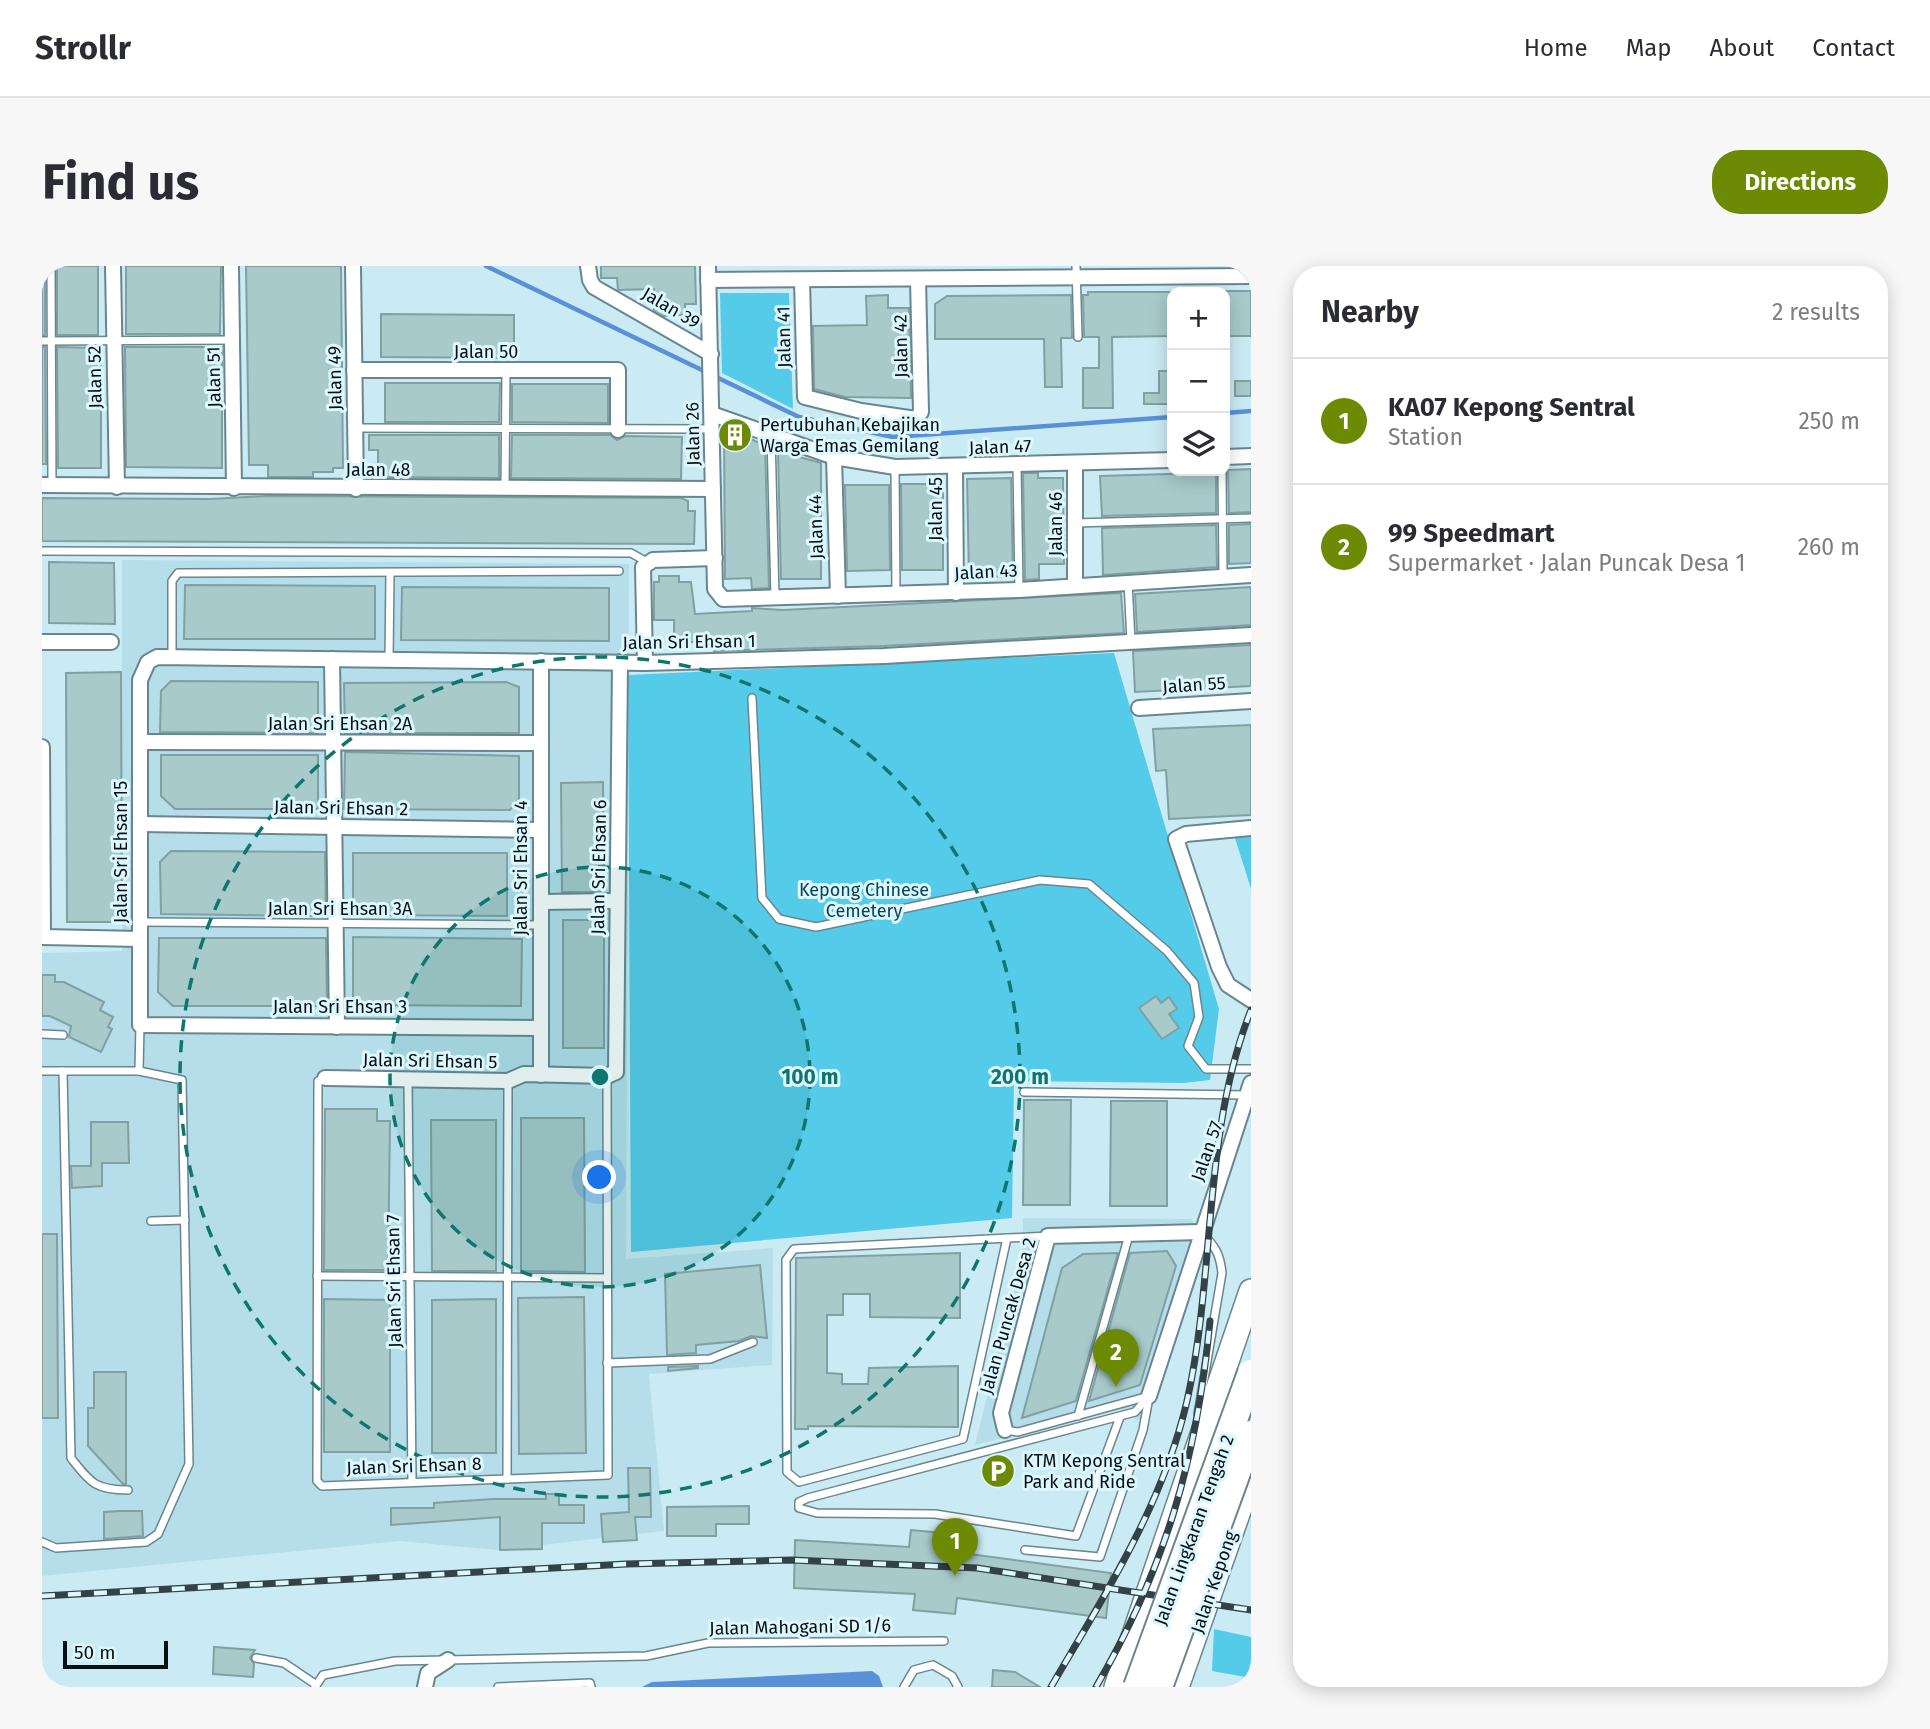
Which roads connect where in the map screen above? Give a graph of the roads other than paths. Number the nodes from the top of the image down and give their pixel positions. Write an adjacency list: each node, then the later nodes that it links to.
1 (51, 266): 14 (lane)
2 (113, 266): 15 (street, Jalan 52)
3 (231, 266): 13 (street, Jalan 51)
4 (354, 266): 17 (street, Jalan 49)
5 (588, 266): 16 (street, Jalan 39)
6 (1076, 272): 9 (street); 10 (street); 12 (lane)
7 (708, 273): 11 (street); 16 (street, Jalan 26)
8 (883, 273): 10 (street); 11 (street)
9 (1251, 276)
10 (918, 279): 19 (street, Jalan 42)
11 (802, 280): 19 (street, Jalan 41)
12 (1078, 337)
13 (232, 340): 15 (lane); 36 (street, Jalan 51)
14 (46, 341): 15 (lane); 34 (lane)
15 (113, 341): 35 (street, Jalan 52)
16 (711, 357): 20 (street, Jalan 26)
17 (354, 370): 18 (street, Jalan 50); 21 (street, Jalan 49)
18 (506, 371): 22 (lane); 23 (street, Jalan 50)
19 (804, 393)
20 (712, 415): 23 (lane); 24 (street, Jalan 47); 39 (street, Jalan 26)
21 (355, 428): 22 (lane); 37 (street, Jalan 49)
22 (506, 429): 23 (lane); 38 (lane)
23 (618, 430)
24 (771, 435): 26 (street, Jalan 47); 57 (lane)
25 (1251, 456): 27 (street)
26 (834, 457): 31 (street, Jalan 47); 55 (street, Jalan 44)
27 (1230, 457)
28 (1167, 460): 29 (street, Jalan 47)
29 (1076, 463): 30 (street, Jalan 47); 42 (street, Jalan 46)
30 (1017, 466): 32 (street, Jalan 47); 52 (lane)
31 (895, 467): 32 (street, Jalan 47); 54 (lane)
32 (955, 468): 53 (street, Jalan 45)
33 (1222, 476): 41 (lane)
34 (47, 485): 35 (street, Jalan 48)
35 (117, 487): 36 (street, Jalan 48)
36 (234, 488): 37 (street, Jalan 48)
37 (356, 489): 38 (street, Jalan 48)
38 (505, 489): 39 (street, Jalan 48)
39 (713, 489): 44 (street, Jalan 26)
40 (1251, 518): 41 (lane)
41 (1222, 520): 42 (lane); 49 (lane)
42 (1075, 523): 51 (street, Jalan 46)
43 (42, 551): 45 (lane)
44 (715, 558): 45 (street); 56 (street, Jalan 26)
45 (647, 562): 67 (street)
46 (619, 571): 47 (lane)
47 (390, 573): 62 (lane); 64 (lane)
48 (1251, 575): 49 (street, Jalan 43)
49 (1223, 577): 50 (street, Jalan 43)
50 (1128, 582): 51 (street, Jalan 43); 59 (lane)
51 (1075, 585): 52 (street, Jalan 43)
52 (1019, 590): 53 (street, Jalan 43)
53 (956, 593): 54 (street, Jalan 43)
54 (896, 594): 55 (street, Jalan 43)
55 (838, 596): 57 (street, Jalan 43)
56 (723, 598): 57 (street, Jalan 43)
57 (775, 598)
58 (1251, 635): 59 (street, Jalan Sri Ehsan 1)
59 (1132, 641): 67 (street, Jalan Sri Ehsan 1)
60 (42, 642): 61 (street)
61 (111, 642)
62 (172, 657): 63 (street, Jalan Sri Ehsan 1); 68 (street, Jalan Sri Ehsan 1)
63 (332, 659): 64 (street, Jalan Sri Ehsan 1); 73 (street)
64 (389, 659): 65 (street, Jalan Sri Ehsan 1)
65 (541, 661): 66 (street, Jalan Sri Ehsan 1); 74 (street, Jalan Sri Ehsan 4)
66 (620, 662): 67 (street, Jalan Sri Ehsan 1); 81 (street, Jalan Sri Ehsan 6)
67 (645, 663)
68 (140, 680): 72 (street, Jalan Sri Ehsan 15)
69 (752, 698): 93 (lane)
70 (1251, 701): 71 (street, Jalan 55)
71 (1139, 708)
72 (140, 742): 73 (street, Jalan Sri Ehsan 2A); 76 (street, Jalan Sri Ehsan 15)
73 (332, 743): 74 (street, Jalan Sri Ehsan 2A); 77 (street)
74 (541, 743): 79 (street, Jalan Sri Ehsan 4)
75 (42, 747): 80 (street)
76 (140, 824): 77 (street, Jalan Sri Ehsan 2); 85 (street, Jalan Sri Ehsan 15)
77 (334, 827): 79 (street, Jalan Sri Ehsan 2); 83 (street)
78 (1251, 828): 87 (street)
79 (541, 830): 82 (street, Jalan Sri Ehsan 4)
80 (42, 837): 86 (street)
81 (617, 901): 82 (street); 97 (street, Jalan Sri Ehsan 6)
82 (541, 902): 84 (street, Jalan Sri Ehsan 4)
83 (336, 925): 84 (lane, Jalan Sri Ehsan 3A); 85 (lane, Jalan Sri Ehsan 3A); 89 (street)
84 (541, 925): 90 (street, Jalan Sri Ehsan 4)
85 (140, 931): 86 (street); 88 (street, Jalan Sri Ehsan 15)
86 (43, 937)
87 (1251, 1000)
88 (140, 1025): 89 (street, Jalan Sri Ehsan 3); 96 (lane)
89 (337, 1027): 90 (street, Jalan Sri Ehsan 3)
90 (541, 1028): 98 (street, Jalan Sri Ehsan 4)
91 (42, 1034): 92 (lane)
92 (63, 1035)
93 (1251, 1069)
94 (42, 1071): 95 (lane)
95 (63, 1071): 96 (lane); 128 (lane)
96 (139, 1071): 104 (lane)
97 (611, 1074): 98 (street, Jalan Sri Ehsan 5); 113 (lane, Jalan Sri Ehsan 6)
98 (541, 1075): 101 (street, Jalan Sri Ehsan 5)
99 (325, 1078): 100 (street, Jalan Sri Ehsan 5); 110 (lane)
100 (408, 1080): 101 (street, Jalan Sri Ehsan 5); 111 (lane, Jalan Sri Ehsan 7)
101 (508, 1082): 112 (lane)
102 (1249, 1089): 103 (lane); 106 (street, Jalan 57)
103 (1024, 1092)
104 (185, 1220): 105 (lane); 129 (lane)
105 (151, 1221)
106 (1200, 1233): 107 (street, Jalan Puncak Desa 2); 118 (street, Jalan 57); 123 (lane)
107 (1130, 1234): 108 (street, Jalan Puncak Desa 2); 119 (lane)
108 (1048, 1236): 109 (lane); 121 (street, Jalan Puncak Desa 2)
109 (1007, 1238): 109 (lane)
110 (317, 1276): 111 (lane); 127 (lane, Jalan Sri Ehsan 8)
111 (410, 1277): 112 (lane); 127 (lane, Jalan Sri Ehsan 7)
112 (508, 1278): 113 (lane); 126 (lane)
113 (607, 1278): 116 (lane, Jalan Sri Ehsan 6)
114 (1251, 1291): 123 (main road)
115 (753, 1342): 116 (lane)
116 (607, 1363): 124 (lane, Jalan Sri Ehsan 6)
117 (1251, 1373): 141 (highway, Jalan Lingkaran Tengah 2, bridge)
118 (1149, 1396): 119 (lane); 120 (lane); 130 (lane)
119 (1078, 1416): 121 (lane)
120 (1120, 1417): 120 (lane)
121 (1005, 1430)
122 (1251, 1434): 142 (highway, Jalan Lingkaran Tengah 2, bridge)
123 (1188, 1474): 140 (main road)
124 (608, 1475): 126 (lane, Jalan Sri Ehsan 8)
125 (1251, 1477): 143 (main road, Jalan Kepong)
126 (508, 1479): 127 (lane, Jalan Sri Ehsan 8)
127 (412, 1481)
128 (128, 1490)
129 (42, 1542)
130 (1025, 1550)
131 (944, 1642): 133 (lane, Jalan Mahogani SD 1/6)
132 (256, 1658): 134 (lane)
133 (448, 1660): 134 (lane, Jalan Mahogani SD 1/6); 135 (street)
134 (315, 1685)
135 (425, 1687)
136 (498, 1687): 137 (lane)
137 (590, 1687)
138 (904, 1687): 139 (lane)
139 (958, 1687)
140 (1116, 1687)
141 (1137, 1687)
142 (1159, 1687)
143 (1177, 1687)

